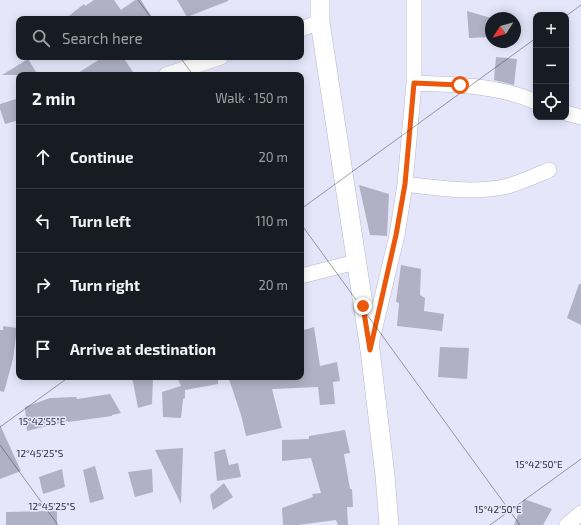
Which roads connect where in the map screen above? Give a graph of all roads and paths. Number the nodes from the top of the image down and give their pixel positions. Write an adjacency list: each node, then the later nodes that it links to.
1 (320, 0): 3 (street)
2 (414, 0): 7 (street)
3 (320, 22): 4 (street); 13 (street)
4 (304, 28)
5 (212, 60): 6 (street)
6 (175, 72)
7 (414, 83): 8 (street); 12 (street)
8 (533, 101)
9 (569, 114): 10 (street)
10 (581, 117)
11 (549, 170): 12 (street)
12 (405, 184): 15 (street)
13 (356, 262): 14 (street); 15 (street)
14 (304, 275)
15 (370, 350): 17 (street)
16 (581, 513): 18 (street)
17 (389, 525)
18 (567, 525)

